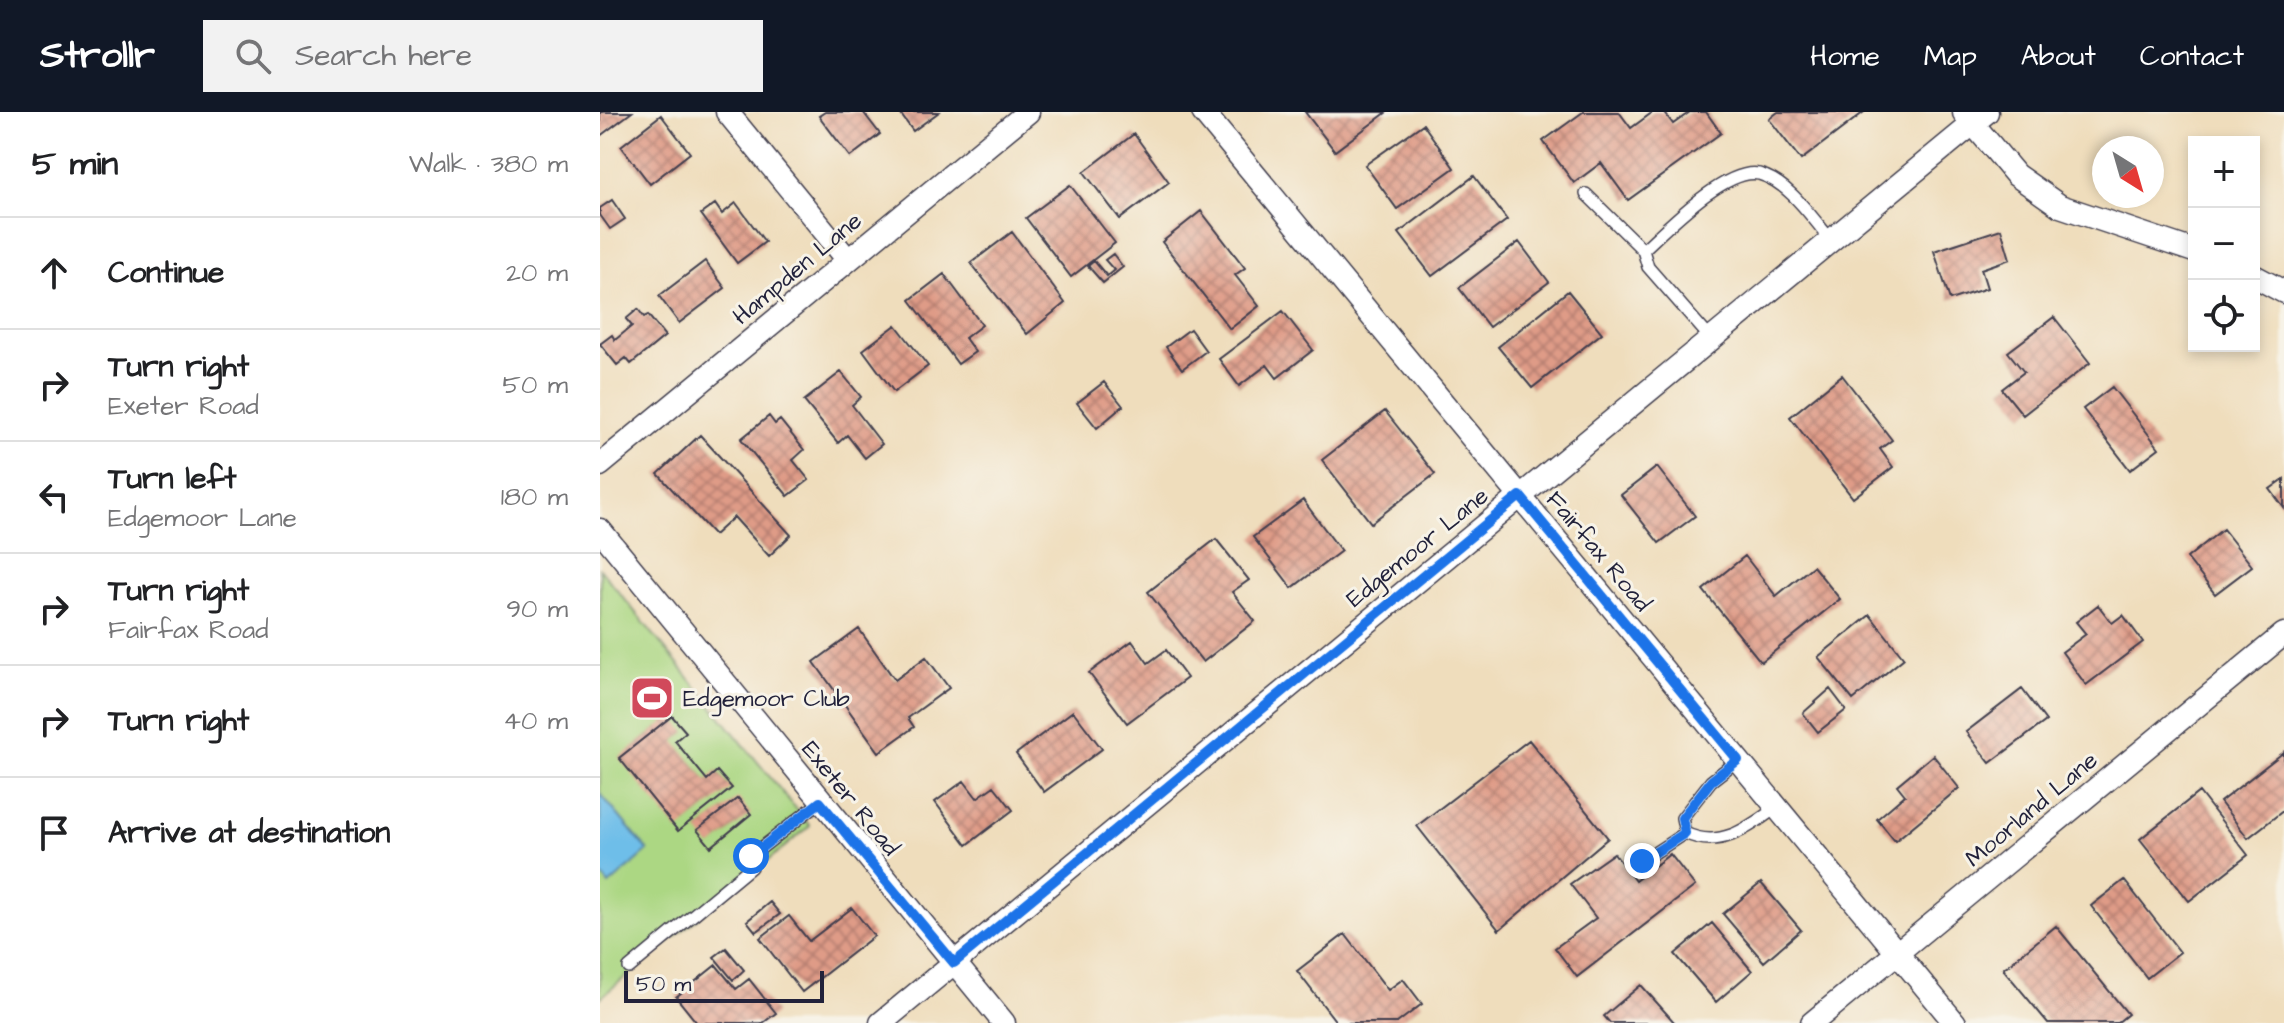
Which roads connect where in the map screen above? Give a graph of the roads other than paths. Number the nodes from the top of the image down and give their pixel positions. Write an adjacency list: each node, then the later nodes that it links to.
1 (727, 112): 9 (street)
2 (1028, 112): 9 (street, Hampden Lane)
3 (1203, 112): 14 (street, Fairfax Road)
4 (1975, 116): 6 (street, Edgemoor Lane); 7 (street)
5 (1586, 194): 8 (lane)
6 (1831, 240): 8 (lane); 12 (street, Edgemoor Lane)
7 (2188, 249)
8 (1643, 250): 12 (lane)
9 (848, 260): 13 (street, Hampden Lane)
10 (2260, 279): 11 (street)
11 (2284, 292)
12 (1711, 339): 14 (street, Edgemoor Lane)
13 (600, 465)
14 (1520, 496): 17 (street, Fairfax Road); 23 (street, Edgemoor Lane)
15 (600, 530): 18 (street, Exeter Road)
16 (2284, 634): 22 (street, Moorland Lane)
17 (1738, 760): 19 (street, Fairfax Road); 20 (lane)
18 (820, 802): 23 (street, Exeter Road); 24 (lane)
19 (1777, 807): 20 (lane); 22 (street, Fairfax Road)
20 (1685, 833): 21 (lane)
21 (1642, 861)
22 (1897, 953): 27 (street, Moorland Lane); 28 (street, Fairfax Road)
23 (954, 963): 25 (street, Edgemoor Lane); 26 (street, Exeter Road)
24 (629, 968)
25 (881, 1023)
26 (1004, 1023)
27 (1812, 1023)
28 (1955, 1023)

